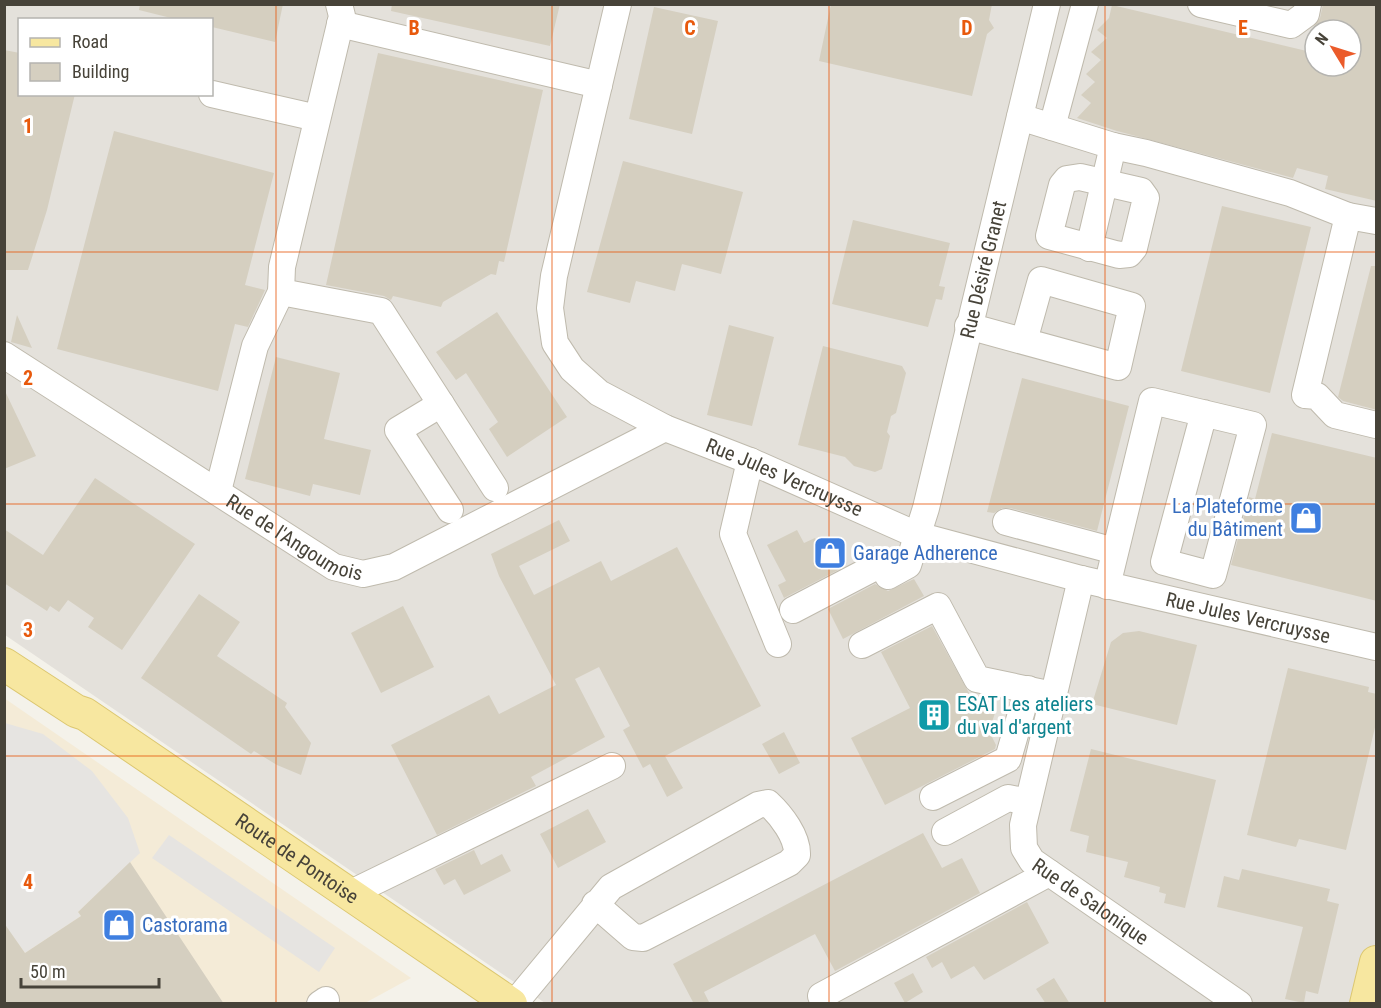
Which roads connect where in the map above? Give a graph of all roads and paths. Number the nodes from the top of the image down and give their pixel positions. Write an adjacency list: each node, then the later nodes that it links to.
1 (618, 4): 7 (street, Rue Jules Vercruysse)
2 (1047, 4): 9 (street, Rue Désiré Granet)
3 (1085, 4): 11 (street)
4 (1201, 4): 5 (street)
5 (1308, 4)
6 (340, 14): 7 (street); 10 (street)
7 (599, 85): 21 (street, Rue Jules Vercruysse)
8 (213, 94): 10 (street)
9 (1020, 117): 11 (street); 18 (street, Rue Désiré Granet)
10 (317, 118): 17 (street)
11 (1052, 127): 12 (street)
12 (1113, 146): 13 (street); 14 (street)
13 (1106, 183): 16 (street); 16 (street); 16 (street)
14 (1348, 216): 15 (street); 24 (street)
15 (1377, 221)
16 (1089, 248)
17 (281, 292): 22 (street); 29 (street)
18 (968, 327): 19 (street); 32 (street, Rue Désiré Granet)
19 (1024, 341)
20 (4, 355): 29 (street, Rue de l'Angoumois)
21 (617, 402): 25 (street, Rue Jules Vercruysse); 26 (street)
22 (441, 404): 28 (street); 30 (street)
23 (1204, 413): 33 (street); 34 (street); 34 (street)
24 (1377, 425)
25 (666, 428): 26 (street, Rue de l'Angoumois); 27 (street, Rue Jules Vercruysse)
26 (618, 452): 29 (street, Rue de l'Angoumois)
27 (750, 461): 32 (street, Rue Jules Vercruysse); 39 (street)
28 (495, 488)
29 (218, 491)
30 (450, 510)
31 (1006, 522): 33 (street)
32 (917, 535): 35 (street, Rue Jules Vercruysse); 38 (street, Rue Désiré Granet)
33 (1115, 551): 36 (street)
34 (1192, 570): 37 (street)
35 (1081, 579): 36 (street, Rue Jules Vercruysse); 45 (street, Rue de Salonique)
36 (1107, 586): 37 (street, Rue Jules Vercruysse)
37 (1184, 603): 41 (street, Rue Jules Vercruysse)
38 (793, 610)
39 (778, 644)
40 (862, 645): 44 (street)
41 (1377, 647)
42 (4, 652): 46 (main road, Route de Pontoise)
43 (4, 664): 46 (main road, Route de Pontoise)
44 (1028, 689): 45 (street); 48 (street)
45 (1053, 695): 49 (street, Rue de Salonique)
46 (85, 714): 52 (main road, Route de Pontoise)
47 (612, 766): 52 (street)
48 (933, 797)
49 (1028, 802): 50 (street); 51 (street, Rue de Salonique)
50 (945, 832)
51 (1049, 873): 55 (street); 57 (street, Rue de Salonique)
52 (349, 894): 56 (main road, Route de Pontoise)
53 (595, 904): 53 (street); 56 (street)
54 (1377, 962): 58 (main road)
55 (821, 996)
56 (512, 1004)
57 (1239, 1004)
58 (1366, 1004)

